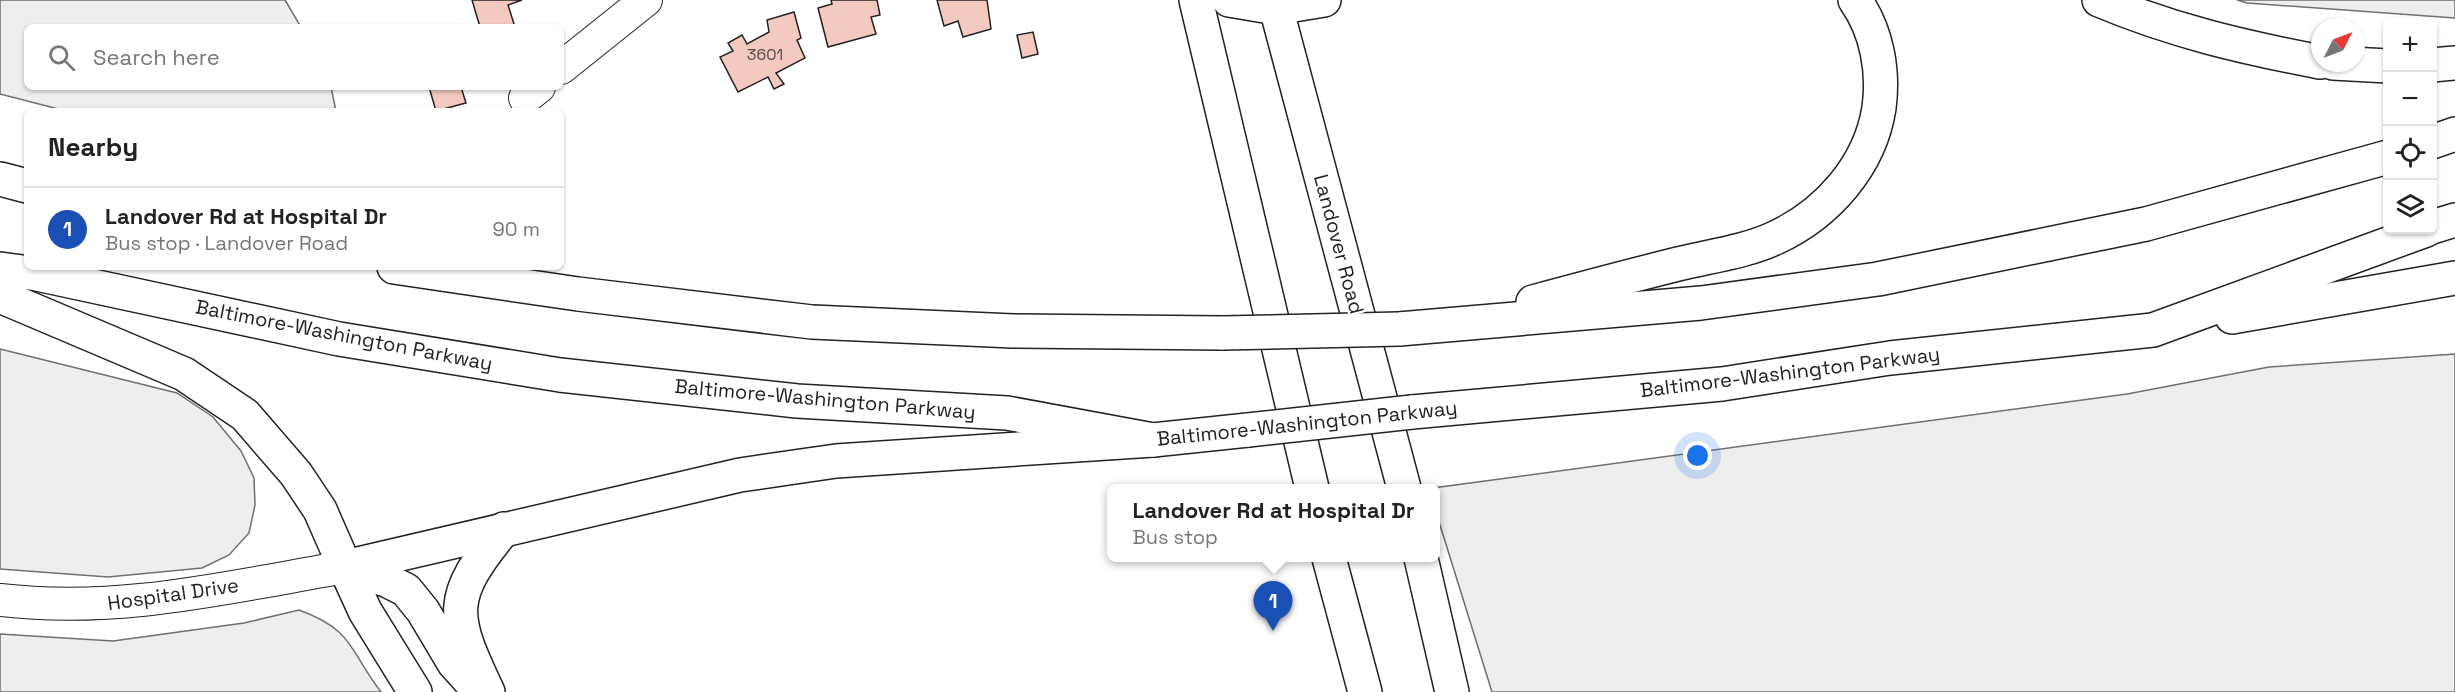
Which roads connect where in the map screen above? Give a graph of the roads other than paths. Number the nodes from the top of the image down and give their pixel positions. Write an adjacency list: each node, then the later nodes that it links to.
1 (1196, 0): 29 (main road)
2 (1229, 0): 7 (main road)
3 (1324, 0): 7 (main road)
4 (1855, 0): 26 (main road)
5 (2099, 0): 8 (main road)
6 (632, 4): 10 (street)
7 (1275, 4): 30 (main road, Landover Road)
8 (2311, 60)
9 (2455, 63): 12 (main road)
10 (564, 65)
11 (2365, 65): 13 (main road)
12 (2437, 65)
13 (2383, 66)
14 (2455, 134): 15 (main road)
15 (2437, 141)
16 (2383, 158): 26 (main road)
17 (0, 178): 18 (main road)
18 (24, 185)
19 (2455, 220): 20 (main road)
20 (2437, 226)
21 (2415, 234): 27 (main road, Baltimore-Washington Parkway)
22 (0, 269): 28 (main road, Baltimore-Washington Parkway)
23 (415, 270): 26 (main road, bridge)
24 (2455, 278): 27 (main road)
25 (0, 296): 34 (main road)
26 (1444, 325)
27 (2153, 330): 28 (main road, Baltimore-Washington Parkway, bridge)
28 (1153, 440): 31 (main road)
29 (1311, 484)
30 (1403, 484)
31 (504, 529): 34 (main road); 39 (main road)
32 (1330, 562): 36 (main road)
33 (1422, 562): 42 (main road)
34 (345, 567): 35 (street, Hospital Drive); 37 (main road); 38 (main road)
35 (0, 600)
36 (1349, 636): 40 (main road); 41 (main road)
37 (415, 692)
38 (480, 692)
39 (488, 692)
40 (1345, 692)
41 (1365, 692)
42 (1452, 692)

